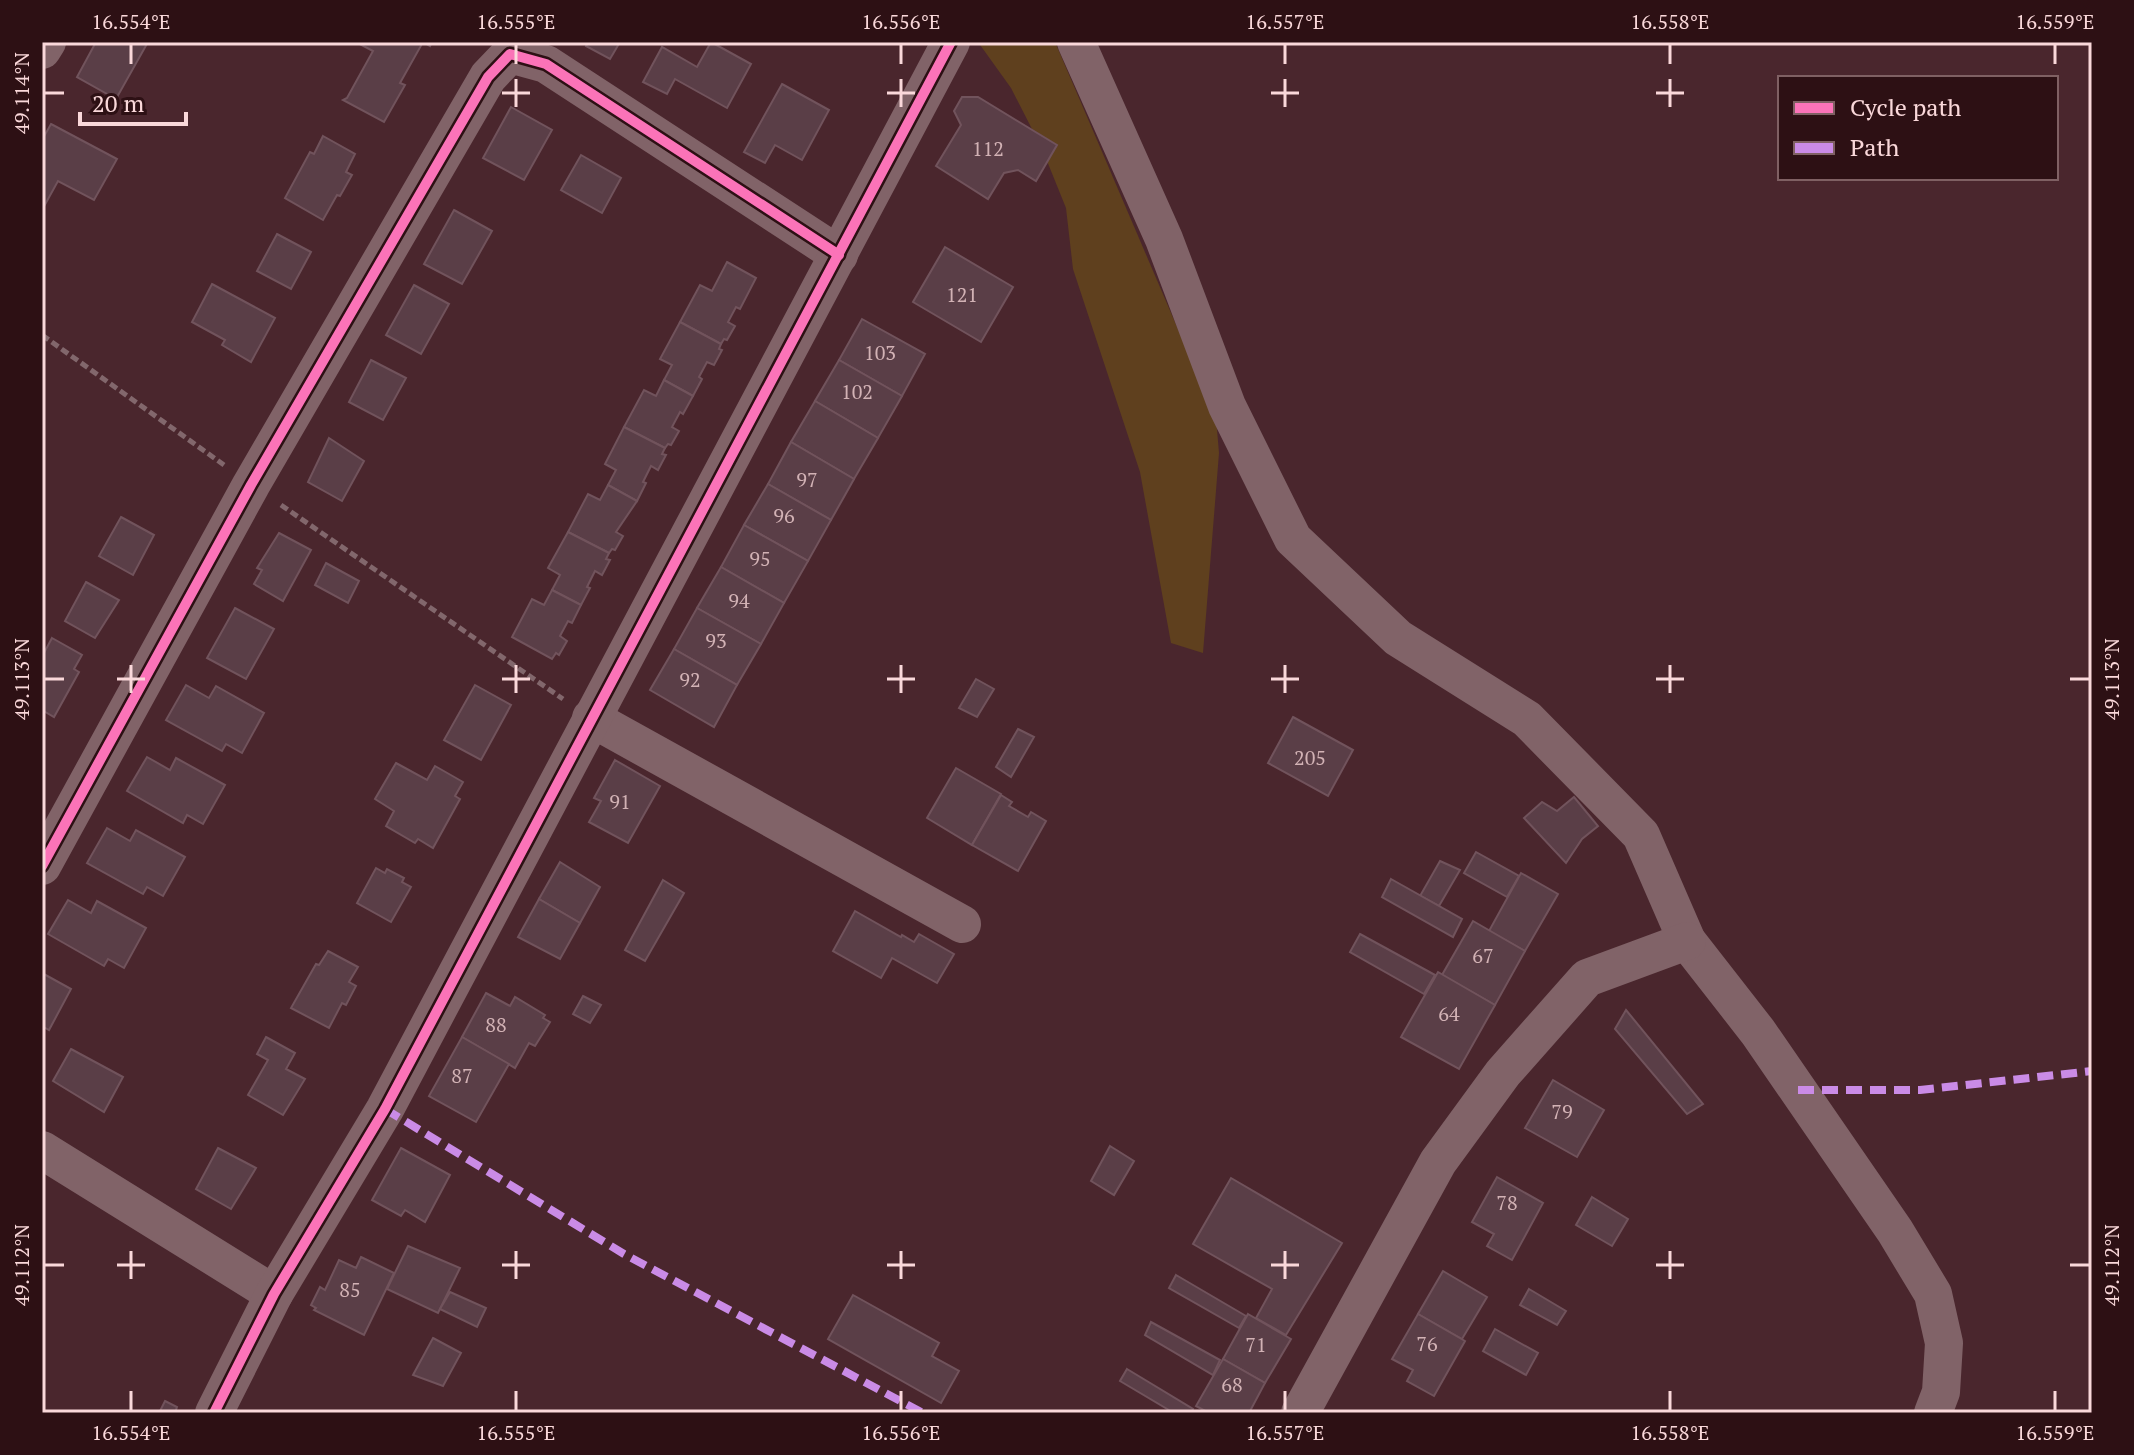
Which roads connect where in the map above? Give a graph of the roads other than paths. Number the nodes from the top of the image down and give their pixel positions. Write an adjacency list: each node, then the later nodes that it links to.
1 (47, 42): 5 (street)
2 (951, 42): 6 (street)
3 (1076, 42): 10 (street)
4 (502, 48): 6 (street); 8 (street)
5 (42, 50)
6 (839, 255): 7 (street)
7 (591, 718): 9 (street); 12 (street)
8 (42, 866)
9 (962, 924)
10 (1687, 941): 14 (street); 15 (street)
11 (42, 1150): 12 (street)
12 (274, 1294): 13 (street)
13 (214, 1413)
14 (1300, 1413)
15 (1933, 1413)

